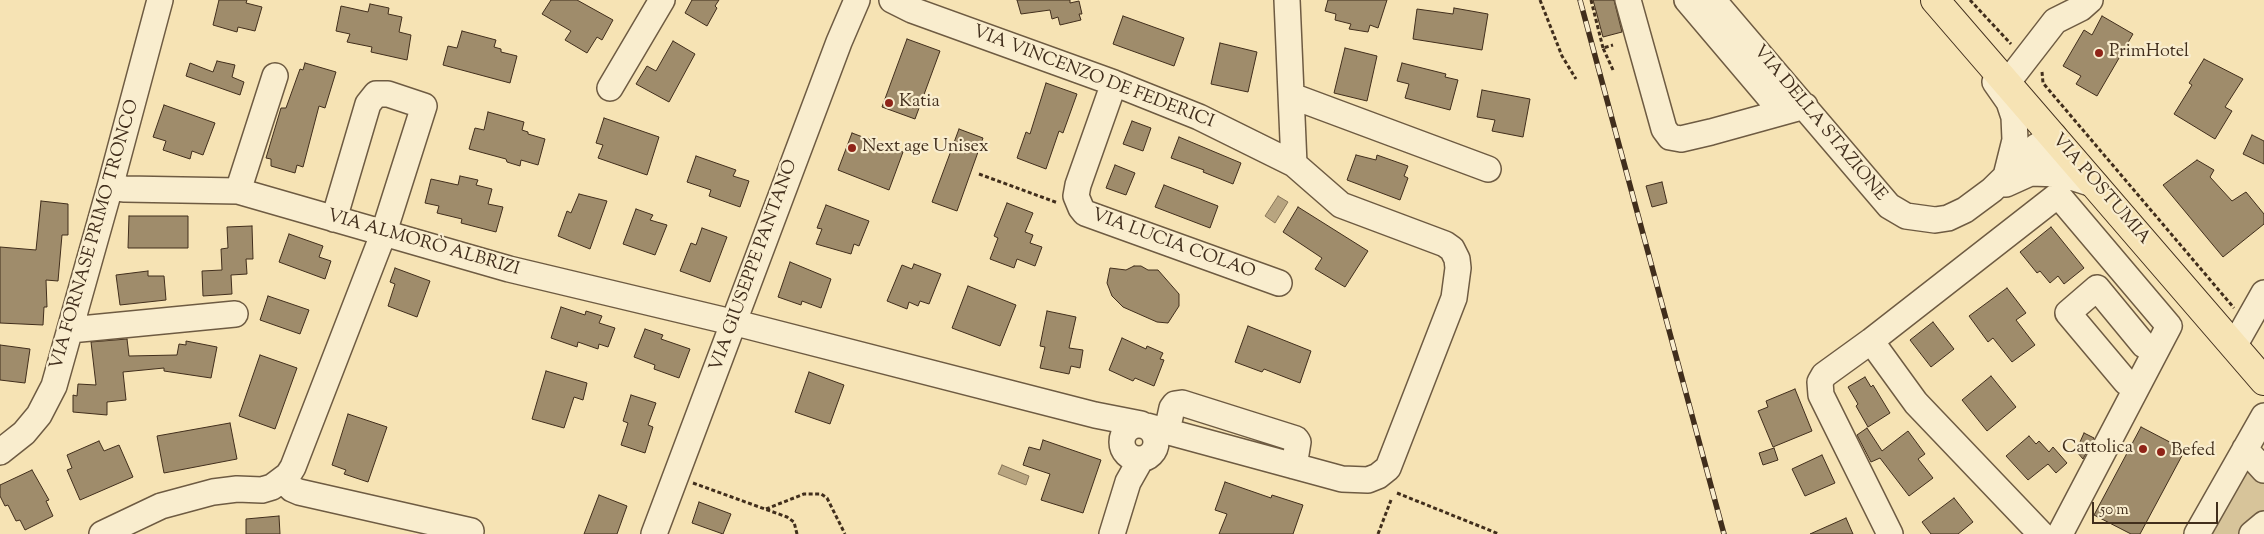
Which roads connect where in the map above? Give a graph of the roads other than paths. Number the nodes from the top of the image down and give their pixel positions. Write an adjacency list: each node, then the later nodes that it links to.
1 (160, 0): 24 (street, VIA FORNASE PRIMO TRONCO)
2 (662, 0): 15 (street)
3 (857, 0): 33 (street, VIA GIUSEPPE PANTANO)
4 (892, 0): 13 (street, VIA VINCENZO DE FEDERICI)
5 (1287, 0): 16 (street)
6 (1628, 0): 17 (street)
7 (1687, 0): 17 (street)
8 (1713, 0): 17 (street, VIA DELLA STAZIONE)
9 (2090, 0): 14 (street)
10 (1941, 5): 11 (main road, VIA POSTUMIA)
11 (1983, 55): 14 (main road, VIA POSTUMIA); 22 (street)
12 (275, 76): 25 (street)
13 (1114, 83): 19 (street, VIA VINCENZO DE FEDERICI); 29 (street, VIA LUCIA COLAO)
14 (2008, 83): 18 (main road, VIA POSTUMIA)
15 (610, 88)
16 (1292, 96): 19 (street); 20 (street)
17 (1794, 109): 22 (street, VIA DELLA STAZIONE)
18 (2057, 141): 21 (street, VIA DELLA STAZIONE); 22 (street, VIA DELLA STAZIONE); 23 (main road, VIA POSTUMIA)
19 (1294, 164): 44 (street, VIA VINCENZO DE FEDERICI)
20 (1488, 168)
21 (2030, 173): 22 (street, VIA DELLA STAZIONE); 23 (street)
22 (1999, 183)
23 (2096, 185): 28 (main road, VIA POSTUMIA)
24 (110, 187): 25 (street, VIA ALMORÒ ALBRIZI); 34 (street, VIA FORNASE PRIMO TRONCO)
25 (238, 191): 26 (street, VIA ALMORÒ ALBRIZI)
26 (334, 218): 27 (street, VIA ALMORÒ ALBRIZI); 27 (street)
27 (384, 232): 33 (street, VIA ALMORÒ ALBRIZI); 46 (street)
28 (2162, 260): 30 (street); 36 (main road, VIA POSTUMIA)
29 (1280, 283)
30 (2134, 285): 35 (street); 37 (street)
31 (2264, 292): 36 (street)
32 (235, 314): 34 (street)
33 (734, 322): 41 (street, VIA ALMORÒ ALBRIZI); 51 (street, VIA GIUSEPPE PANTANO)
34 (70, 330): 43 (street, VIA FORNASE PRIMO TRONCO)
35 (1871, 341): 53 (street); 54 (street)
36 (2234, 346): 38 (main road, VIA POSTUMIA)
37 (2155, 352): 39 (street); 39 (street)
38 (2264, 381)
39 (2137, 386): 55 (street)
40 (2264, 416): 42 (street)
41 (1148, 440): 44 (street, VIA VINCENZO DE FEDERICI); 44 (street); 52 (street)
42 (2245, 449): 45 (street); 56 (street)
43 (0, 452)
44 (1294, 466)
45 (2264, 470)
46 (282, 480): 47 (street); 49 (street)
47 (392, 523): 50 (street)
48 (2264, 524): 57 (street)
49 (102, 534)
50 (470, 534)
51 (654, 534)
52 (1112, 534)
53 (1890, 534)
54 (2042, 534)
55 (2060, 534)
56 (2197, 534)
57 (2252, 534)

